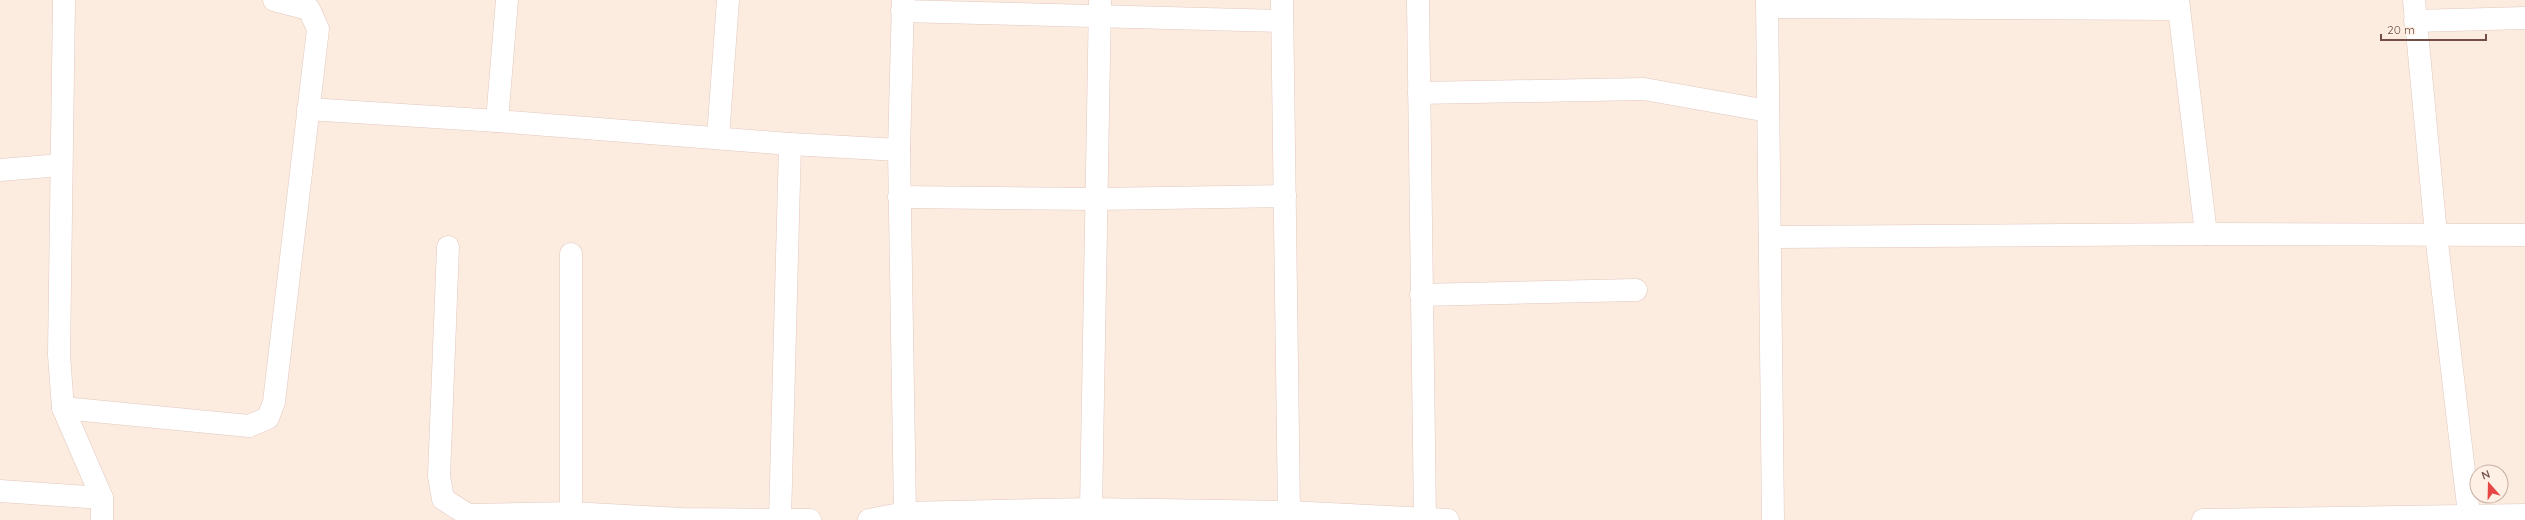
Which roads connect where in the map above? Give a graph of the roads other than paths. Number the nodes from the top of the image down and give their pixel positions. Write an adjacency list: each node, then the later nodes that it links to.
1 (64, 0): 20 (street)
2 (274, 0): 14 (street)
3 (507, 0): 16 (street)
4 (728, 0): 17 (street)
5 (1418, 0): 13 (street)
6 (1767, 4): 7 (street); 15 (street)
7 (2178, 4): 25 (street)
8 (903, 6): 9 (street); 19 (street)
9 (1100, 8): 10 (street); 24 (street)
10 (1282, 10): 22 (street)
11 (2414, 10): 12 (street); 26 (street)
12 (2525, 18)
13 (1419, 93): 15 (street); 32 (street)
14 (308, 109): 16 (street); 33 (street)
15 (1768, 111): 28 (street)
16 (497, 121): 17 (street)
17 (718, 137): 18 (street)
18 (790, 144): 19 (street); 43 (street)
19 (899, 150): 23 (street)
20 (61, 165): 21 (street); 33 (street)
21 (0, 170)
22 (1285, 196): 24 (street); 37 (street)
23 (899, 197): 24 (street); 38 (street)
24 (1097, 199): 36 (street)
25 (2206, 234): 26 (street); 28 (street)
26 (2436, 234): 27 (street); 39 (street)
27 (2525, 235)
28 (1770, 237): 49 (street)
29 (448, 247): 41 (street)
30 (571, 254): 41 (street)
31 (1636, 290): 32 (street)
32 (1421, 295): 44 (street)
33 (63, 408): 35 (street)
34 (0, 491): 35 (street)
35 (102, 498): 45 (street)
36 (1091, 509): 37 (street); 38 (street)
37 (1289, 512): 44 (street)
38 (905, 514): 47 (street)
39 (2469, 514): 40 (street); 50 (street)
40 (2525, 515)
41 (571, 517): 42 (street)
42 (681, 519): 43 (street)
43 (780, 519): 46 (street)
44 (1425, 519): 48 (street)
45 (102, 520)
46 (810, 520)
47 (869, 520)
48 (1448, 520)
49 (1773, 520)
50 (2203, 520)

